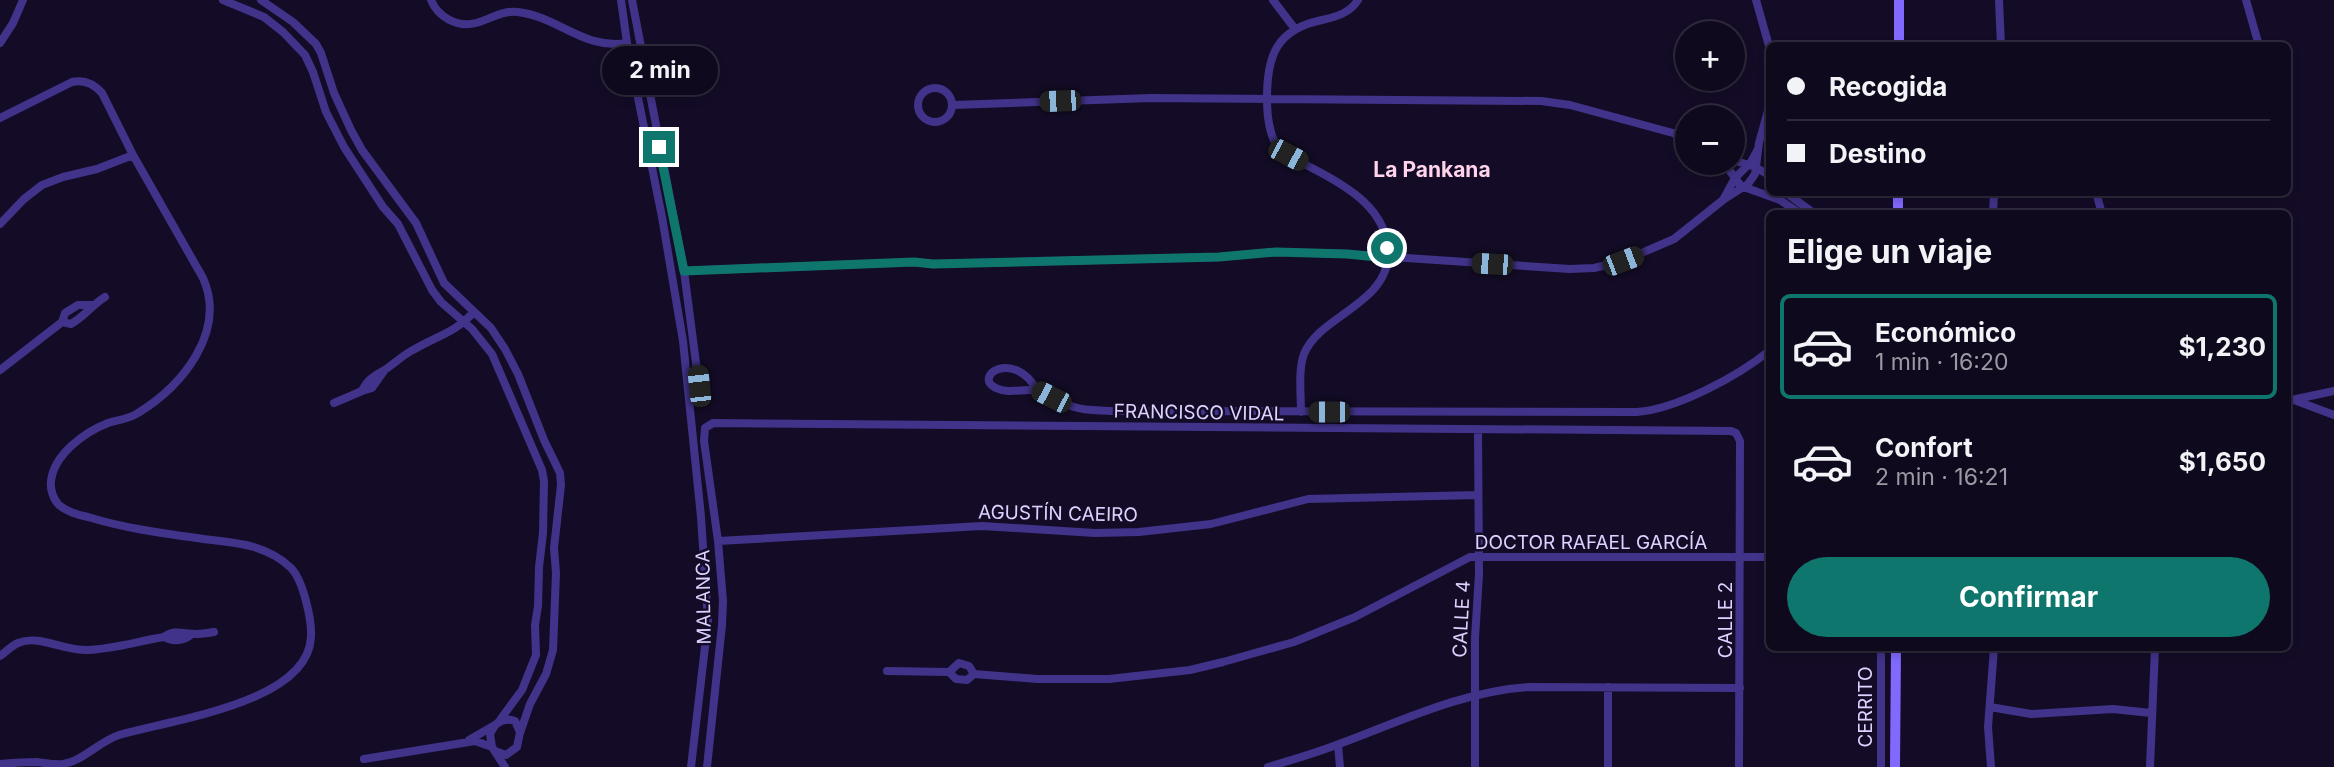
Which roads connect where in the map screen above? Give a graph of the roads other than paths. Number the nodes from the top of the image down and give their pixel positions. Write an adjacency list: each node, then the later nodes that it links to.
1 (23, 0): 20 (street)
2 (223, 0): 14 (street)
3 (254, 0): 14 (street)
4 (261, 0): 28 (street)
5 (432, 0): 21 (street)
6 (621, 0): 21 (street)
7 (632, 0): 44 (street)
8 (1273, 0): 15 (street)
9 (1358, 0): 15 (street)
10 (1755, 0): 16 (street)
11 (1899, 0): 17 (main road)
12 (1999, 0): 18 (street)
13 (2246, 0): 19 (street)
14 (249, 11): 31 (street)
15 (1295, 29): 22 (street)
16 (1768, 42)
17 (1899, 42)
18 (2001, 42)
19 (2258, 42)
20 (0, 43)
21 (627, 43): 91 (street)
22 (1267, 99): 23 (street); 26 (street); 43 (street)
23 (953, 105): 23 (street)
24 (0, 118): 27 (street)
25 (1766, 118): 30 (street)
26 (1675, 134)
27 (133, 155): 42 (street); 89 (street)
28 (369, 159): 31 (street); 46 (street)
29 (1745, 164): 30 (street)
30 (1752, 166): 32 (street); 34 (street); 35 (street)
31 (358, 168): 47 (street)
32 (1766, 173)
33 (1733, 175): 34 (street)
34 (1735, 178): 35 (street); 39 (street)
35 (1744, 187): 36 (street); 39 (street)
36 (1766, 195)
37 (1769, 196): 40 (street)
38 (1790, 196): 41 (street)
39 (1723, 200): 43 (street)
40 (1795, 210)
41 (1810, 210)
42 (0, 224)
43 (1388, 258): 44 (street); 56 (street)
44 (684, 271): 52 (street)
45 (105, 297): 49 (street)
46 (474, 312): 47 (street); 61 (street)
47 (465, 322): 55 (street); 62 (street)
48 (1766, 353): 56 (street)
49 (0, 370)
50 (1037, 390): 50 (street); 56 (street)
51 (2334, 391): 53 (street)
52 (705, 397)
53 (2291, 400)
54 (2291, 400): 57 (street)
55 (334, 402)
56 (1301, 412)
57 (2334, 415)
58 (705, 428): 59 (street, FRANCISCO VIDAL); 64 (street, MALANCA)
59 (1478, 430): 60 (street, FRANCISCO VIDAL); 63 (street, CALLE 4)
60 (1736, 432): 66 (street, CALLE 2)
61 (546, 445): 62 (street); 83 (street)
62 (533, 452): 82 (street)
63 (1477, 495): 64 (street, AGUSTÍN CAEIRO); 65 (street, CALLE 4)
64 (718, 541): 92 (street, MALANCA)
65 (1479, 556): 66 (street, DOCTOR RAFAEL GARCÍA); 76 (street, DOCTOR RAFAEL GARCÍA); 79 (street, CALLE 4)
66 (1741, 557): 67 (street, DOCTOR RAFAEL GARCÍA); 78 (street, CALLE 2)
67 (1766, 557)
68 (214, 632): 73 (street)
69 (1881, 651): 98 (street, CERRITO)
70 (1896, 651): 99 (main road)
71 (1994, 651): 80 (street)
72 (2155, 651): 81 (street)
73 (0, 656)
74 (887, 671): 75 (street, DOCTOR RAFAEL GARCÍA)
75 (949, 671): 76 (street, DOCTOR RAFAEL GARCÍA); 76 (street, DOCTOR RAFAEL GARCÍA)
76 (974, 674)
77 (1608, 687): 78 (street); 79 (street); 96 (street)
78 (1740, 688): 97 (street, CALLE 2)
79 (1474, 696): 85 (street); 95 (street, CALLE 4)
80 (1990, 707): 81 (street); 100 (street)
81 (2151, 713): 101 (street)
82 (497, 723): 83 (street); 84 (street); 87 (street)
83 (520, 733): 86 (street)
84 (460, 743): 87 (street); 88 (street)
85 (1338, 745): 93 (street); 94 (street)
86 (517, 747): 87 (street); 90 (street)
87 (493, 749): 90 (street)
88 (364, 759)
89 (0, 764)
90 (507, 767)
91 (691, 767)
92 (707, 767)
93 (1268, 767)
94 (1340, 767)
95 (1475, 767)
96 (1608, 767)
97 (1739, 767)
98 (1881, 767)
99 (1895, 767)
100 (1991, 767)
101 (2150, 767)

